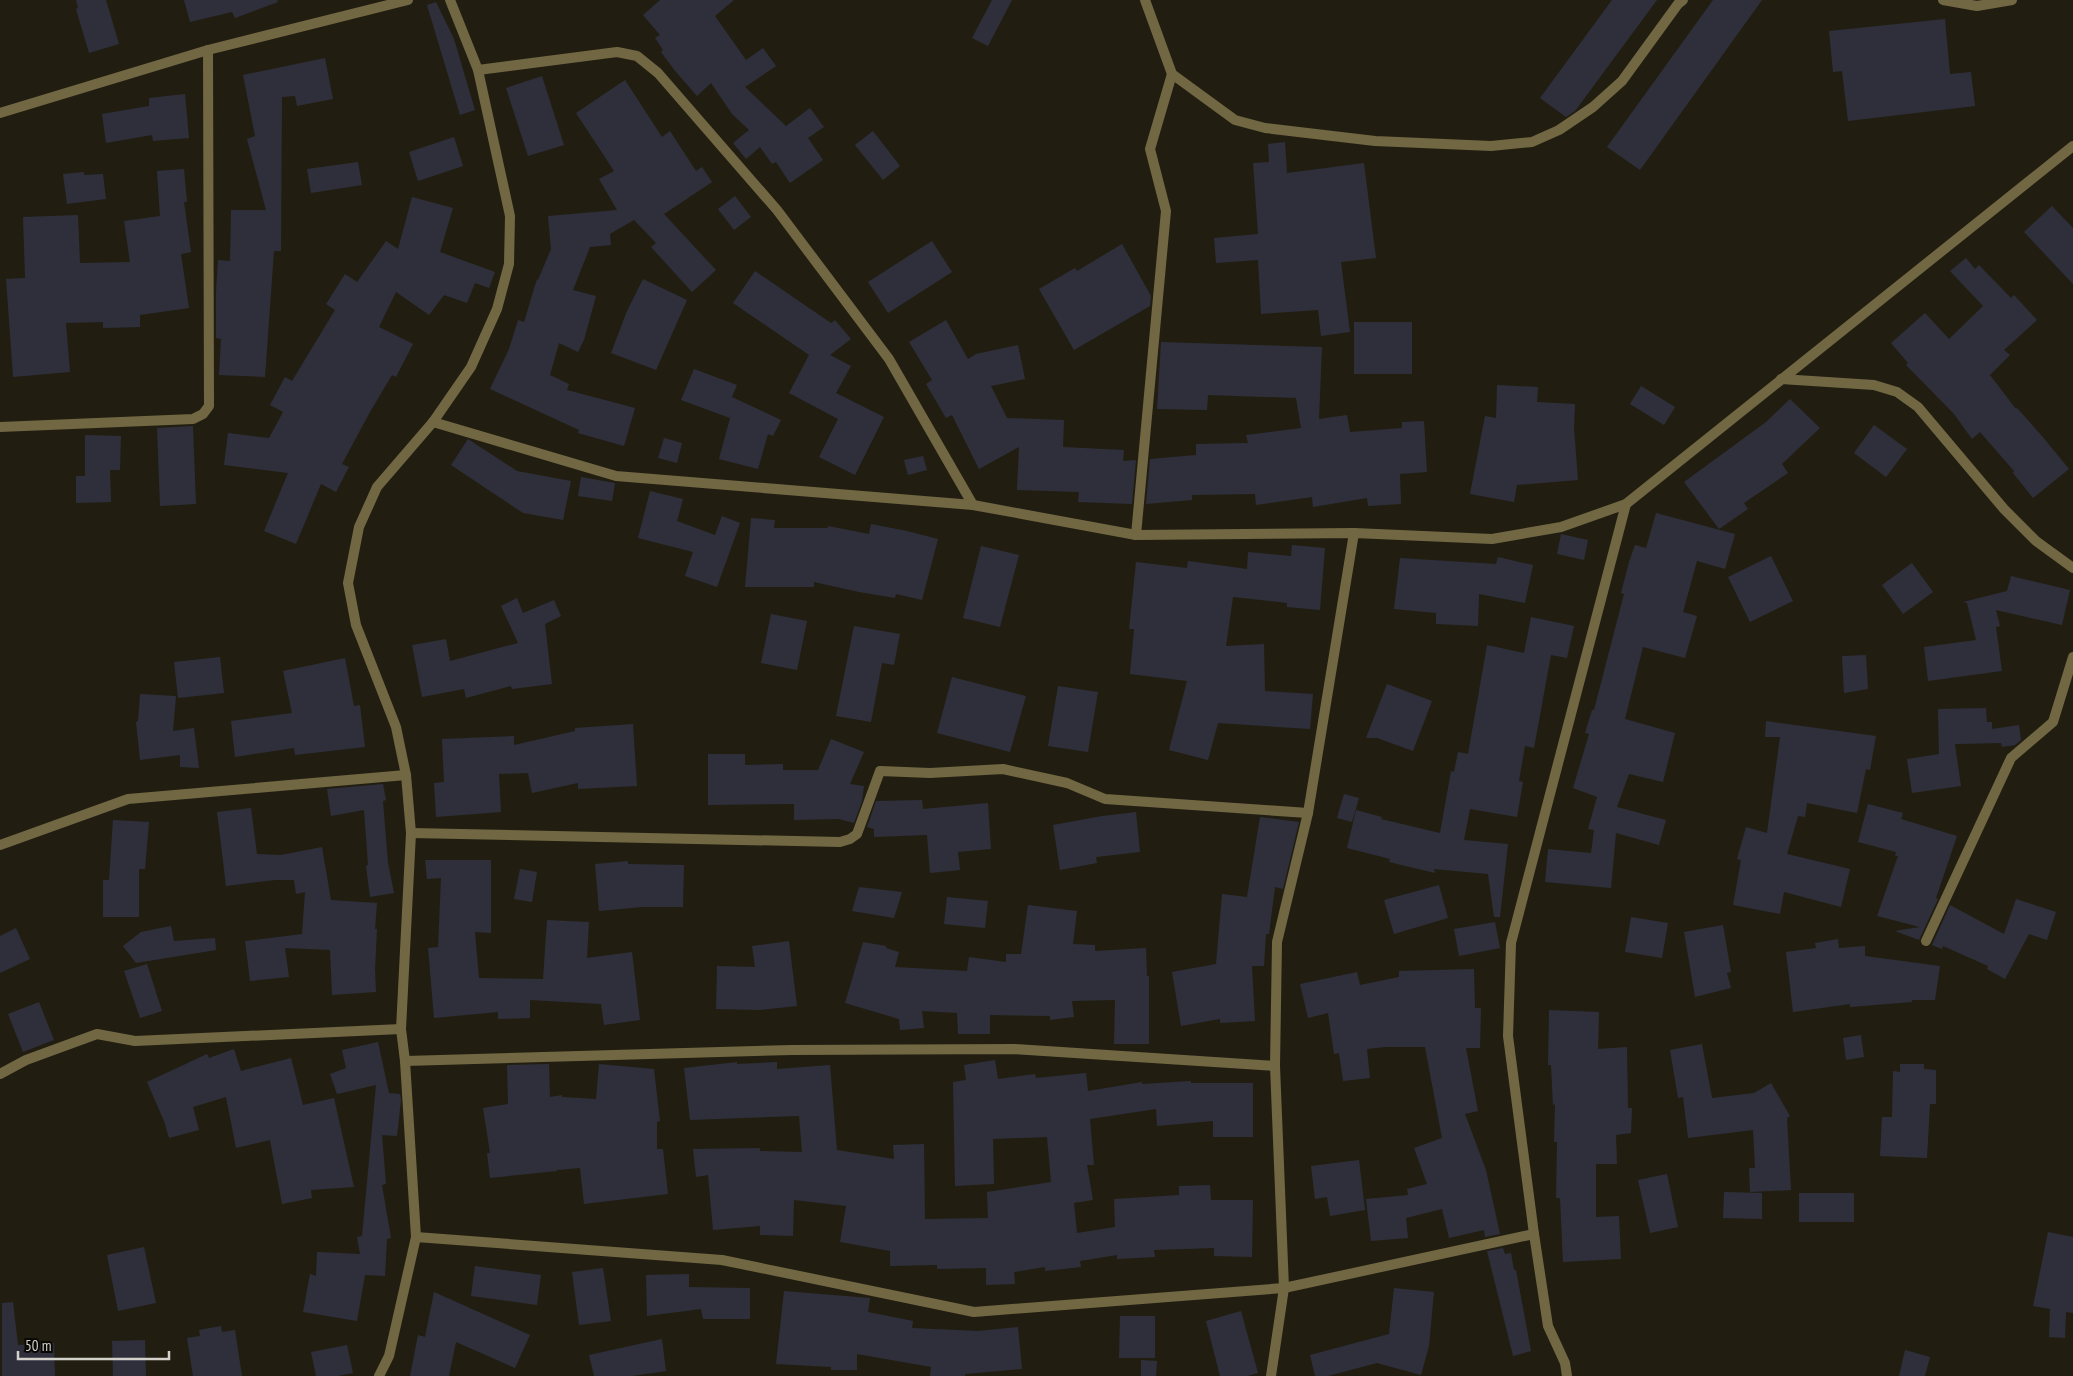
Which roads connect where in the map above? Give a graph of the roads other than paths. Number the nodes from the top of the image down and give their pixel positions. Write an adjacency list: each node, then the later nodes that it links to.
1 (408, 0): 7 (street)
2 (450, 0): 8 (street)
3 (1146, 0): 9 (street)
4 (1683, 0): 9 (street)
5 (1943, 0): 6 (street)
6 (2012, 0)
7 (208, 50): 10 (street); 14 (street)
8 (478, 70): 13 (street); 16 (street)
9 (1172, 74): 18 (street)
10 (0, 113)
11 (2073, 146): 12 (street)
12 (1782, 379): 15 (street); 19 (street)
13 (433, 422): 16 (street); 21 (street)
14 (0, 427)
15 (1626, 504): 17 (street); 30 (street)
16 (973, 505): 18 (street)
17 (1354, 533): 18 (street); 22 (street)
18 (1136, 535)
19 (2073, 568)
20 (2073, 657): 25 (street)
21 (406, 775): 23 (street); 24 (street)
22 (1308, 813): 23 (street); 28 (street)
23 (411, 833): 26 (street)
24 (0, 845)
25 (1926, 941)
26 (400, 1029): 27 (street); 29 (street)
27 (405, 1061): 28 (street); 31 (street)
28 (1275, 1066): 32 (street)
29 (0, 1074)
30 (1534, 1234): 32 (street); 35 (street)
31 (416, 1237): 32 (street); 33 (street)
32 (1284, 1288): 34 (street)
33 (379, 1376)
34 (1270, 1376)
35 (1566, 1376)

